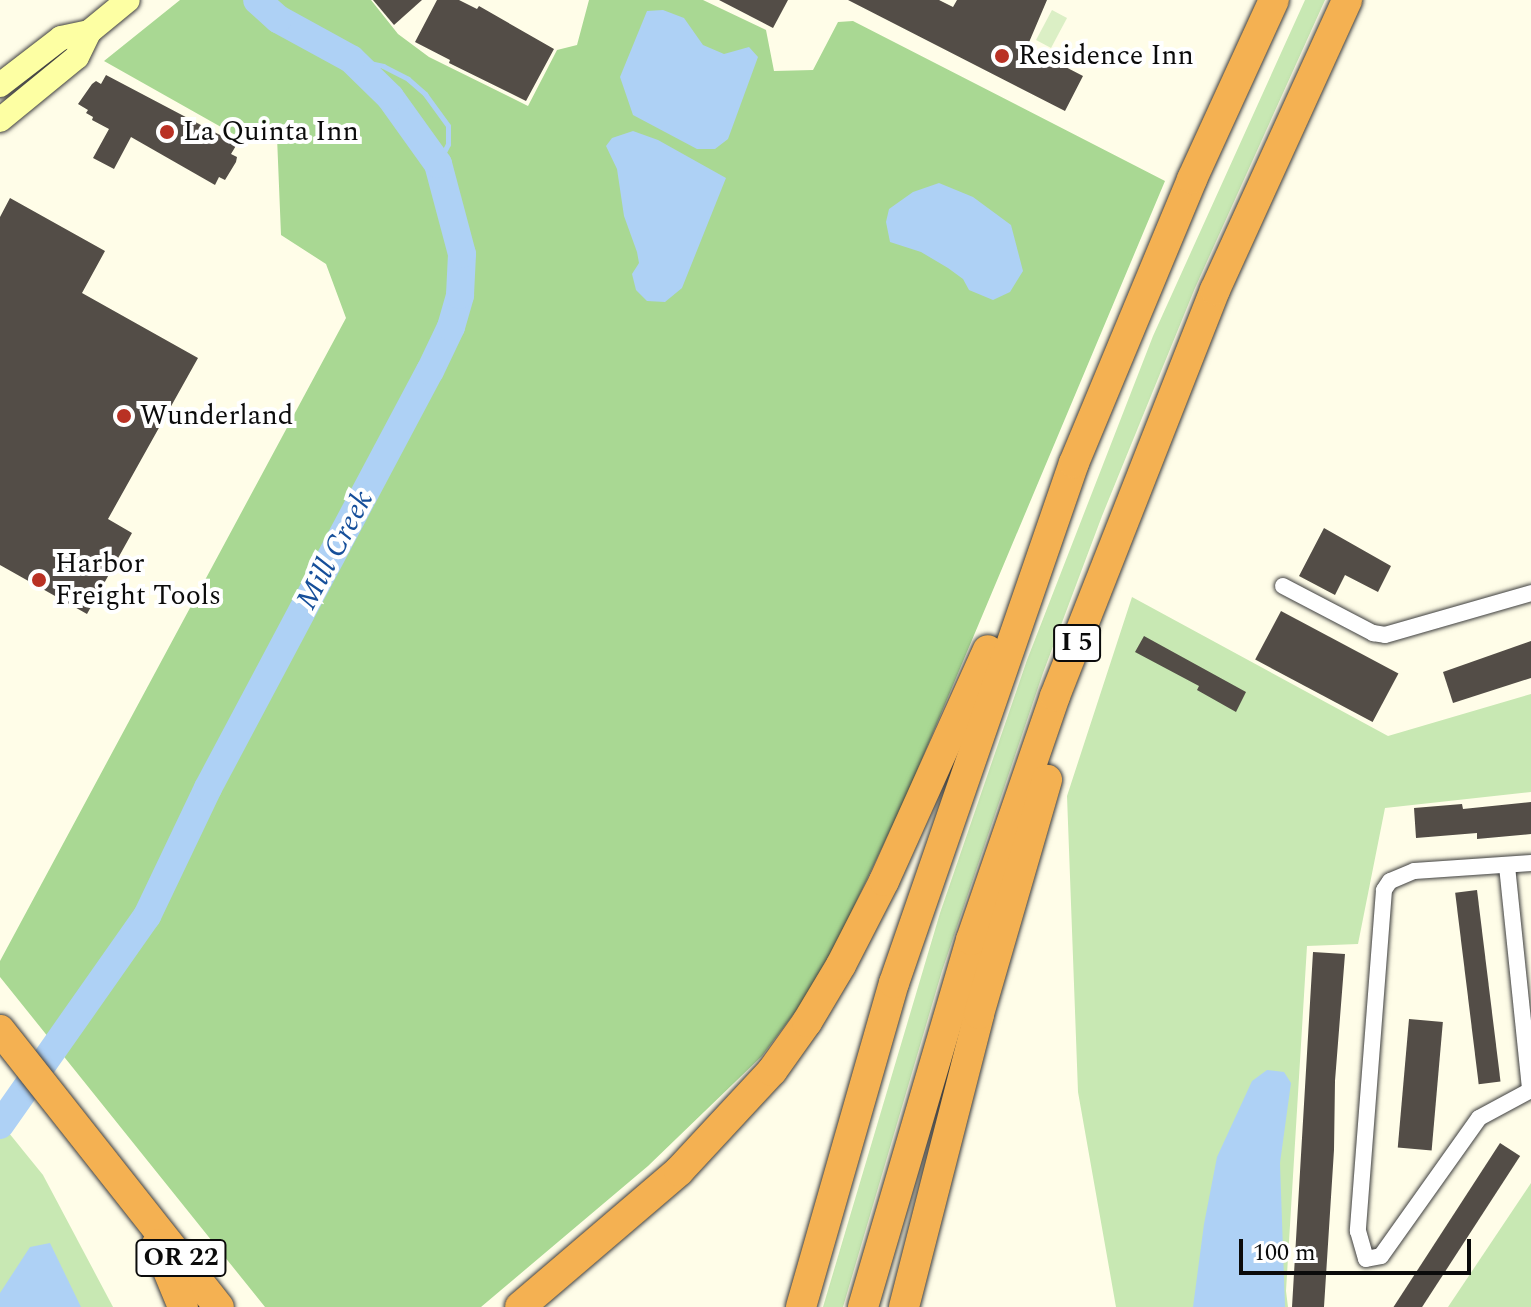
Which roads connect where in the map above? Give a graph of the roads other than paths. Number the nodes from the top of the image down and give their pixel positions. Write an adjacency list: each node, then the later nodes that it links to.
1 (128, 0): 4 (main road)
2 (1274, 0): 7 (highway, I 5)
3 (1347, 0): 10 (highway, I 5)
4 (89, 32): 5 (main road); 6 (main road)
5 (0, 85)
6 (0, 120)
7 (1074, 463): 15 (highway); 22 (highway, I 5)
8 (1283, 586): 9 (street)
9 (1531, 593)
10 (1089, 617): 23 (highway, I 5); 24 (highway, I 5)
11 (1531, 863): 12 (street)
12 (1507, 866): 14 (street); 14 (street)
13 (0, 1030): 16 (highway, OR 22)
14 (1530, 1090)
15 (679, 1171): 20 (highway); 21 (highway)
16 (143, 1209): 17 (highway); 18 (highway, OR 22); 19 (highway)
17 (183, 1307)
18 (219, 1307)
19 (242, 1307)
20 (501, 1307)
21 (520, 1307)
22 (801, 1307)
23 (863, 1307)
24 (904, 1307)

